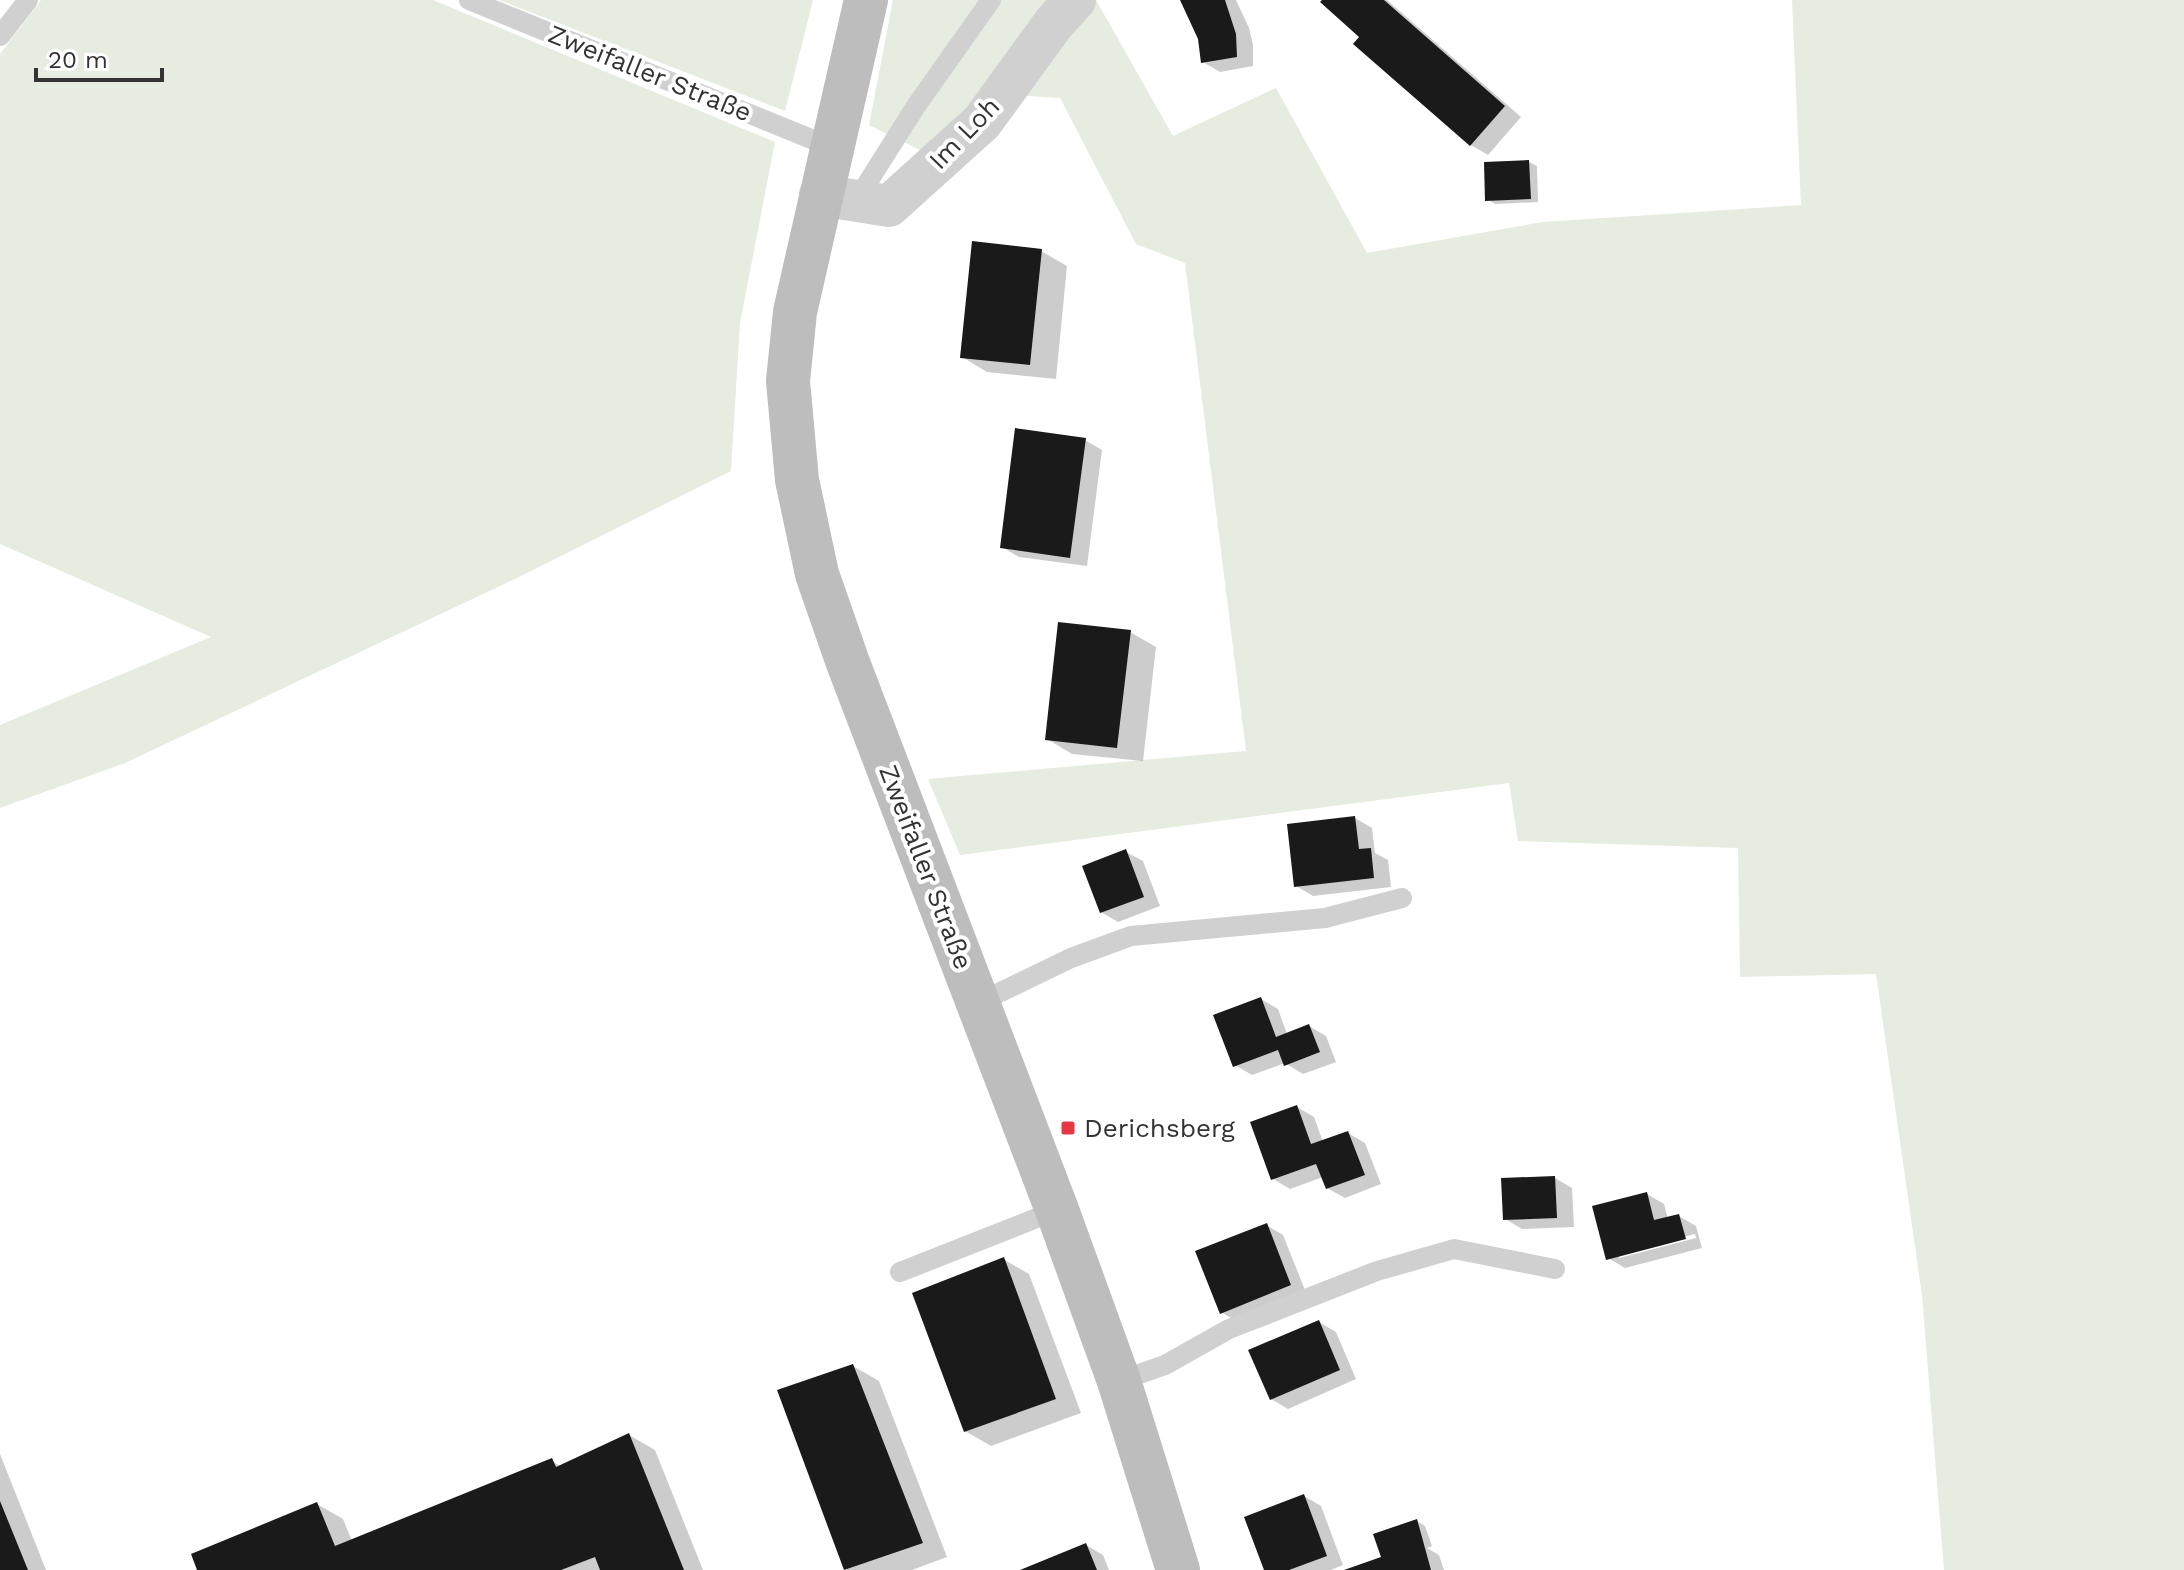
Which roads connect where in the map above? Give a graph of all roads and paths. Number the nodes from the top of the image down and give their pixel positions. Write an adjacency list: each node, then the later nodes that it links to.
1 (28, 0): 6 (lane)
2 (469, 0): 7 (lane, Zweifaller Straße)
3 (866, 0): 7 (main road, Zweifaller Straße)
4 (991, 0): 8 (lane)
5 (1075, 0): 8 (street, Im Loh)
6 (0, 36)
7 (831, 147): 8 (main road, Zweifaller Straße)
8 (838, 198): 10 (main road, Zweifaller Straße)
9 (1402, 898): 10 (lane)
10 (978, 1003): 11 (main road, Zweifaller Straße)
11 (1057, 1210): 13 (lane); 14 (main road, Zweifaller Straße)
12 (1555, 1269): 14 (lane)
13 (900, 1272)
14 (1119, 1381): 15 (main road, Zweifaller Straße)
15 (1178, 1570)

